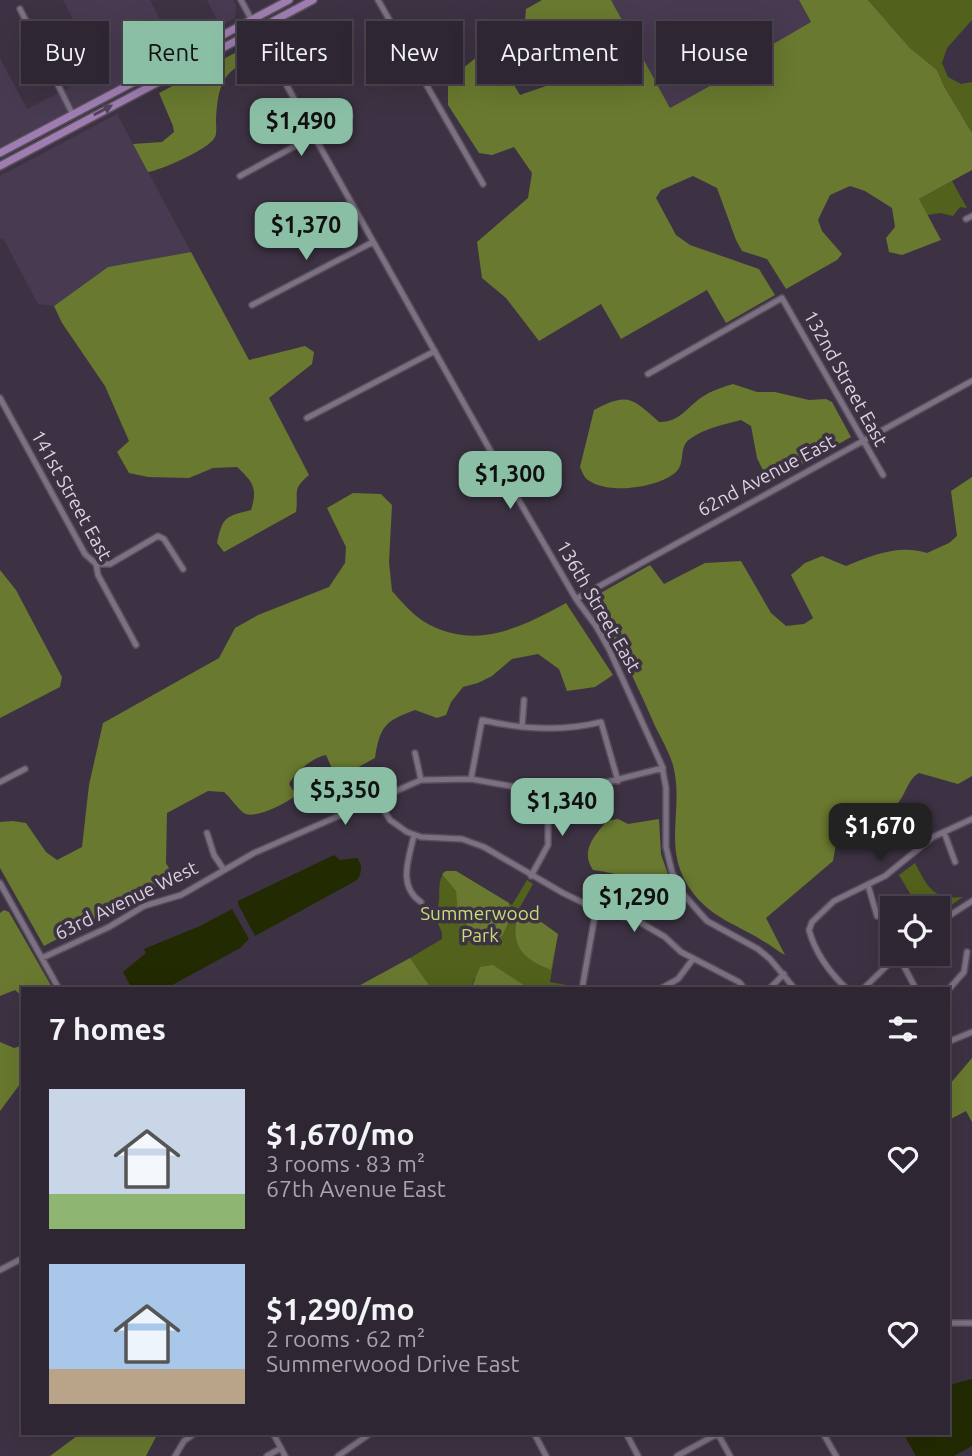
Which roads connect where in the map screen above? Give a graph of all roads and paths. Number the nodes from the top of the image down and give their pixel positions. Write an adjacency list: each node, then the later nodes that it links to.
1 (242, 0): 6 (street, 136th Street East)
2 (289, 0): 6 (main road)
3 (313, 0): 7 (main road)
4 (378, 0): 17 (street)
5 (20, 9): 10 (street)
6 (251, 20): 10 (main road)
7 (274, 21)
8 (237, 40): 13 (main road, one-way to 8)
9 (286, 84): 12 (street, 136th Street East)
10 (73, 114): 13 (main road); 14 (main road)
11 (350, 116): 12 (street)
12 (314, 136): 16 (street); 18 (street, 136th Street East)
13 (37, 145): 15 (main road)
14 (0, 153)
15 (0, 166)
16 (240, 176)
17 (483, 184)
18 (373, 242): 19 (street); 20 (street, 136th Street East)
19 (252, 305)
20 (435, 351): 24 (street); 29 (street, 136th Street East)
21 (648, 374): 25 (street, 132nd Street East)
22 (972, 381): 25 (street, 62nd Avenue East)
23 (0, 398): 27 (street, 141st Street East)
24 (307, 418)
25 (863, 440): 26 (street, 132nd Street East); 29 (street, 62nd Avenue East)
26 (883, 475)
27 (96, 564): 28 (street); 30 (street, 141st Street East)
28 (184, 569)
29 (576, 598): 34 (street, 136th Street East)
30 (136, 645)
31 (524, 700): 32 (street)
32 (522, 727): 36 (street); 38 (street)
33 (415, 753): 37 (street)
34 (663, 768): 38 (street, 63rd Avenue West); 63 (street, 136th Street East)
35 (24, 769): 39 (street)
36 (471, 779): 37 (street, 63rd Avenue West); 40 (street, 63rd Avenue West)
37 (421, 780): 41 (street, 63rd Avenue West)
38 (618, 781): 40 (street, 63rd Avenue West)
39 (0, 782)
40 (548, 789): 48 (street)
41 (377, 799): 45 (street); 47 (street, 63rd Avenue West)
42 (972, 819): 43 (street)
43 (944, 832): 46 (street); 50 (street)
44 (206, 833): 47 (street)
45 (414, 835): 48 (street); 53 (street)
46 (955, 862)
47 (224, 870): 59 (street, 63rd Avenue West)
48 (531, 876): 55 (street)
49 (0, 883): 51 (street)
50 (868, 885): 57 (street); 70 (street)
51 (9, 899): 54 (street); 59 (street)
52 (972, 901): 56 (street)
53 (421, 902)
54 (0, 904)
55 (596, 909): 60 (street); 65 (street)
56 (950, 915)
57 (877, 916)
58 (967, 952): 73 (street)
59 (42, 958): 64 (street)
60 (693, 959): 66 (street); 67 (street)
61 (886, 966): 71 (street)
62 (904, 966): 72 (street)
63 (784, 974): 68 (street); 69 (street, 136th Street East)
64 (58, 987)
65 (582, 987)
66 (664, 987)
67 (743, 987)
68 (771, 987)
69 (793, 987)
70 (845, 987)
71 (865, 987)
72 (915, 987)
73 (950, 988)
74 (972, 1032): 75 (street)
75 (950, 1041)
76 (21, 1259): 77 (street)
77 (0, 1270)
78 (950, 1323): 79 (street)
79 (972, 1323)
80 (192, 1435): 89 (street)
81 (274, 1435): 88 (street)
82 (369, 1435): 92 (street)
83 (535, 1435): 93 (street)
84 (627, 1435): 94 (street)
85 (717, 1435): 95 (street)
86 (720, 1435): 96 (street)
87 (824, 1435): 97 (street)
88 (281, 1448): 90 (street); 91 (street)
89 (175, 1454)
90 (267, 1456)
91 (285, 1456)
92 (338, 1456)
93 (547, 1456)
94 (638, 1456)
95 (677, 1456)
96 (730, 1456)
97 (836, 1456)

